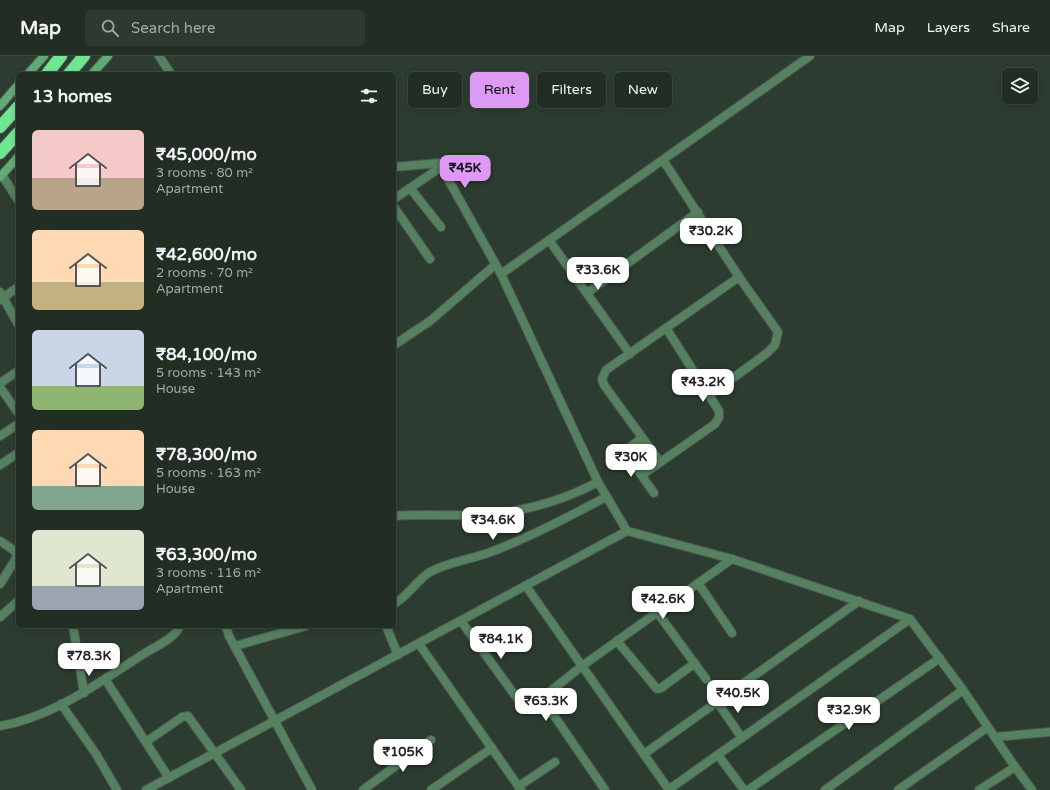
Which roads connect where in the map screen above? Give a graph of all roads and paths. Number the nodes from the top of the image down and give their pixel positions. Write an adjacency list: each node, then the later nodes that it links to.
1 (44, 56): 7 (street)
2 (62, 56): 8 (highway)
3 (84, 56): 9 (highway)
4 (108, 56): 10 (street)
5 (159, 56): 11 (street)
6 (810, 56): 19 (street)
7 (30, 72)
8 (49, 72)
9 (71, 72)
10 (94, 72)
11 (170, 72)
12 (16, 87): 13 (street)
13 (0, 106)
14 (16, 109): 15 (highway)
15 (2, 124)
16 (16, 135): 17 (highway)
17 (0, 153)
18 (16, 159): 22 (street)
19 (662, 160): 27 (street); 29 (street)
20 (396, 167): 21 (street)
21 (441, 167): 23 (street); 31 (street)
22 (1, 176): 24 (street)
23 (410, 188): 25 (street); 28 (street)
24 (16, 196)
25 (396, 198)
26 (396, 210): 30 (street)
27 (698, 212): 33 (street); 35 (street)
28 (441, 227)
29 (549, 240): 32 (street); 35 (street)
30 (430, 259)
31 (496, 265): 32 (street); 39 (street)
32 (501, 274): 55 (street)
33 (740, 277): 38 (street); 44 (street)
34 (16, 288): 36 (street)
35 (587, 293): 40 (street)
36 (1, 296): 37 (street)
37 (16, 321)
38 (666, 328): 40 (street); 44 (street)
39 (396, 344)
40 (630, 354): 48 (street)
41 (16, 372): 42 (street)
42 (0, 383)
43 (0, 387): 45 (street)
44 (710, 395): 52 (street)
45 (16, 410)
46 (16, 425): 47 (street)
47 (0, 436)
48 (642, 438): 49 (street); 52 (street)
49 (625, 452): 51 (street); 54 (street)
50 (16, 454): 53 (street)
51 (611, 462)
52 (660, 462): 54 (street)
53 (0, 465)
54 (642, 475): 56 (street)
55 (598, 482): 57 (street); 58 (street)
56 (654, 493)
57 (606, 497): 59 (street); 69 (street)
58 (396, 516)
59 (627, 531): 63 (street); 66 (street)
60 (0, 541): 61 (street)
61 (16, 554)
62 (16, 559): 65 (street)
63 (732, 559): 64 (street); 67 (street)
64 (698, 583): 70 (street); 79 (street)
65 (0, 584)
66 (526, 586): 73 (street); 86 (street)
67 (858, 601): 72 (street); 92 (street)
68 (16, 603): 71 (street)
69 (396, 603)
70 (657, 612): 80 (street); 85 (street)
71 (0, 617)
72 (910, 619): 84 (street); 99 (street)
73 (461, 621): 81 (street); 91 (street)
74 (74, 628): 90 (street)
75 (179, 628): 87 (street)
76 (227, 628): 82 (street)
77 (299, 628): 82 (street)
78 (387, 628): 83 (street)
79 (732, 633)
80 (617, 641): 85 (street); 86 (street)
81 (419, 644): 83 (street); 102 (street)
82 (235, 646): 94 (street)
83 (398, 655): 94 (street)
84 (940, 658): 89 (street); 119 (street)
85 (694, 663): 88 (street)
86 (582, 666): 91 (street); 104 (street)
87 (105, 679): 90 (street); 101 (street)
88 (706, 680)
89 (963, 690): 96 (street); 120 (street)
90 (84, 692): 93 (street)
91 (542, 698): 116 (street)
92 (717, 702): 99 (street); 104 (street)
93 (61, 704): 95 (street); 110 (street)
94 (275, 722): 103 (street); 113 (street)
95 (0, 726)
96 (988, 726): 98 (street); 121 (street)
97 (1050, 732): 98 (street)
98 (995, 736): 107 (street)
99 (742, 738): 105 (street)
100 (431, 740): 114 (street)
101 (146, 742): 103 (street); 108 (street)
102 (492, 748): 109 (street); 115 (street)
103 (215, 753): 108 (street); 112 (street)
104 (644, 754): 117 (street)
105 (718, 755): 117 (street); 118 (street)
106 (556, 762): 109 (street)
107 (1014, 767): 122 (street); 123 (street)
108 (169, 778): 111 (street)
109 (520, 788)
110 (117, 790)
111 (146, 790)
112 (241, 790)
113 (312, 790)
114 (362, 790)
115 (431, 790)
116 (605, 790)
117 (668, 790)
118 (744, 790)
119 (748, 790)
120 (824, 790)
121 (898, 790)
122 (979, 790)
123 (1032, 790)

